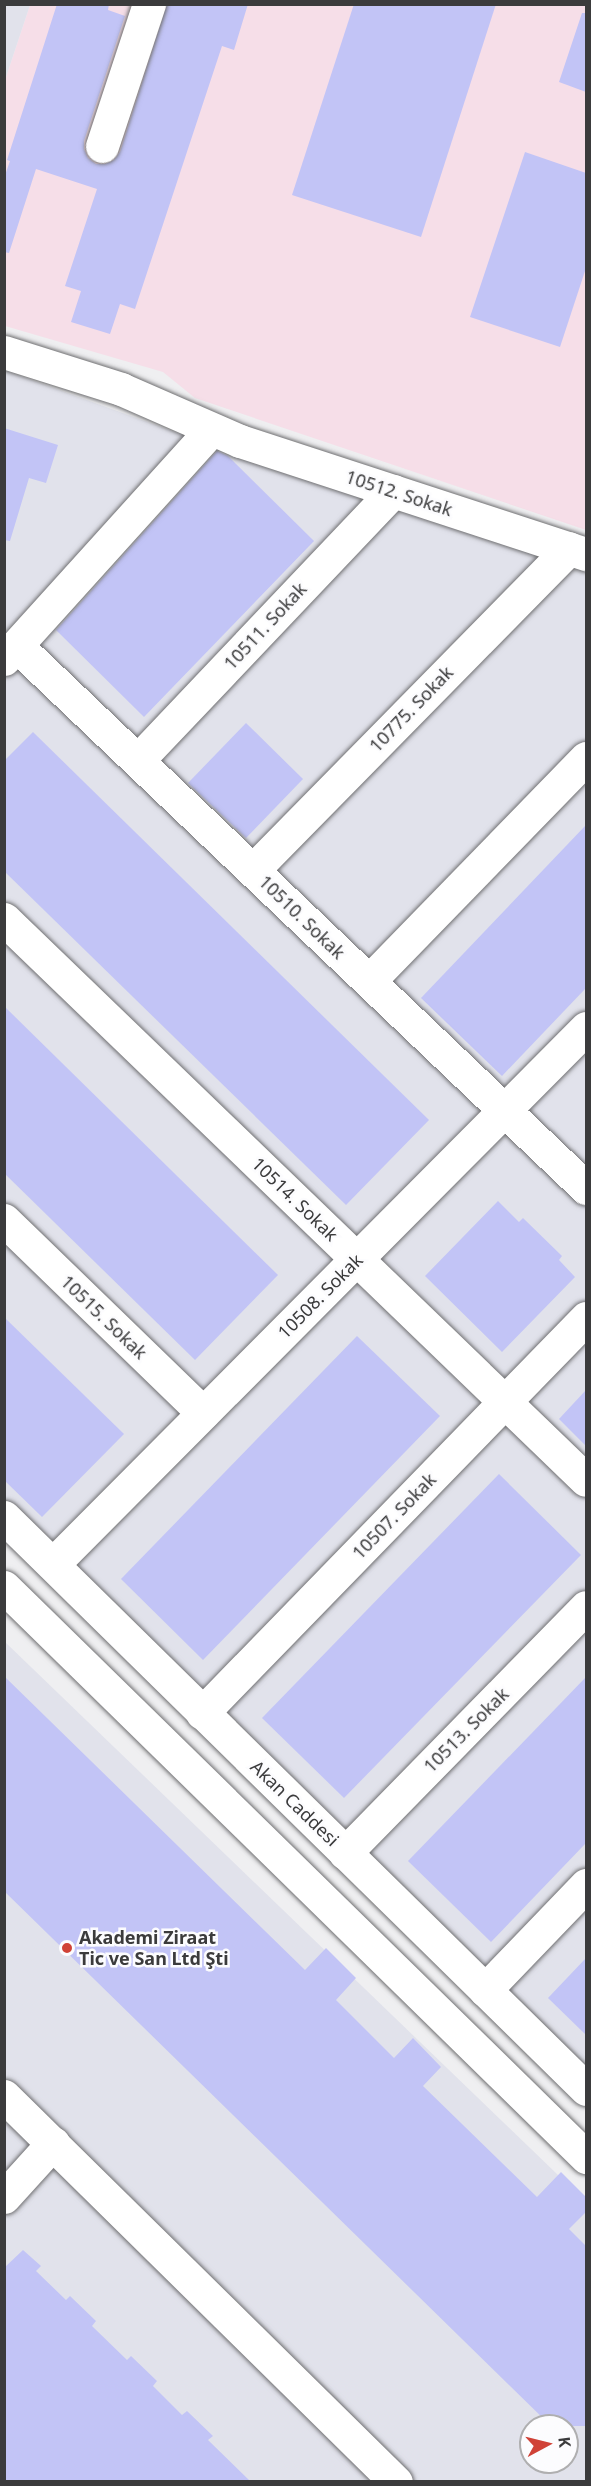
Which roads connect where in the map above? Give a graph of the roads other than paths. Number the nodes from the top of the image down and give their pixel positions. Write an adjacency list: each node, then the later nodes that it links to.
1 (149, 4): 2 (street)
2 (102, 146)
3 (4, 352): 4 (street, 10512. Sokak)
4 (211, 430): 5 (street, 10512. Sokak); 7 (street)
5 (393, 491): 6 (street, 10512. Sokak); 9 (street, 10511. Sokak)
6 (578, 551): 10 (street, 10775. Sokak)
7 (11, 652): 9 (street, 10510. Sokak)
8 (586, 758): 12 (street)
9 (138, 760): 10 (street, 10510. Sokak)
10 (253, 870): 12 (street, 10510. Sokak)
11 (4, 919): 17 (street, 10514. Sokak)
12 (369, 981): 14 (street, 10510. Sokak)
13 (586, 1028): 14 (street, 10508. Sokak)
14 (505, 1110): 15 (street, 10510. Sokak); 17 (street, 10508. Sokak)
15 (586, 1188)
16 (4, 1220): 20 (street, 10515. Sokak)
17 (357, 1259): 19 (street, 10514. Sokak); 20 (street, 10508. Sokak)
18 (586, 1318): 19 (street, 10507. Sokak)
19 (505, 1401): 21 (street, 10514. Sokak); 26 (street, 10507. Sokak)
20 (203, 1413): 23 (street, 10508. Sokak)
21 (586, 1479)
22 (4, 1517): 23 (street, Akan Caddesi)
23 (53, 1564): 26 (street, Akan Caddesi)
24 (4, 1587): 33 (street)
25 (586, 1607): 27 (street, 10513. Sokak)
26 (202, 1713): 27 (street, Akan Caddesi)
27 (345, 1852): 29 (street, Akan Caddesi)
28 (586, 1885): 29 (street)
29 (485, 1989): 30 (street, Akan Caddesi)
30 (586, 2089)
31 (4, 2096): 32 (street)
32 (53, 2143): 34 (street); 35 (street)
33 (586, 2157)
34 (4, 2197)
35 (396, 2481)

